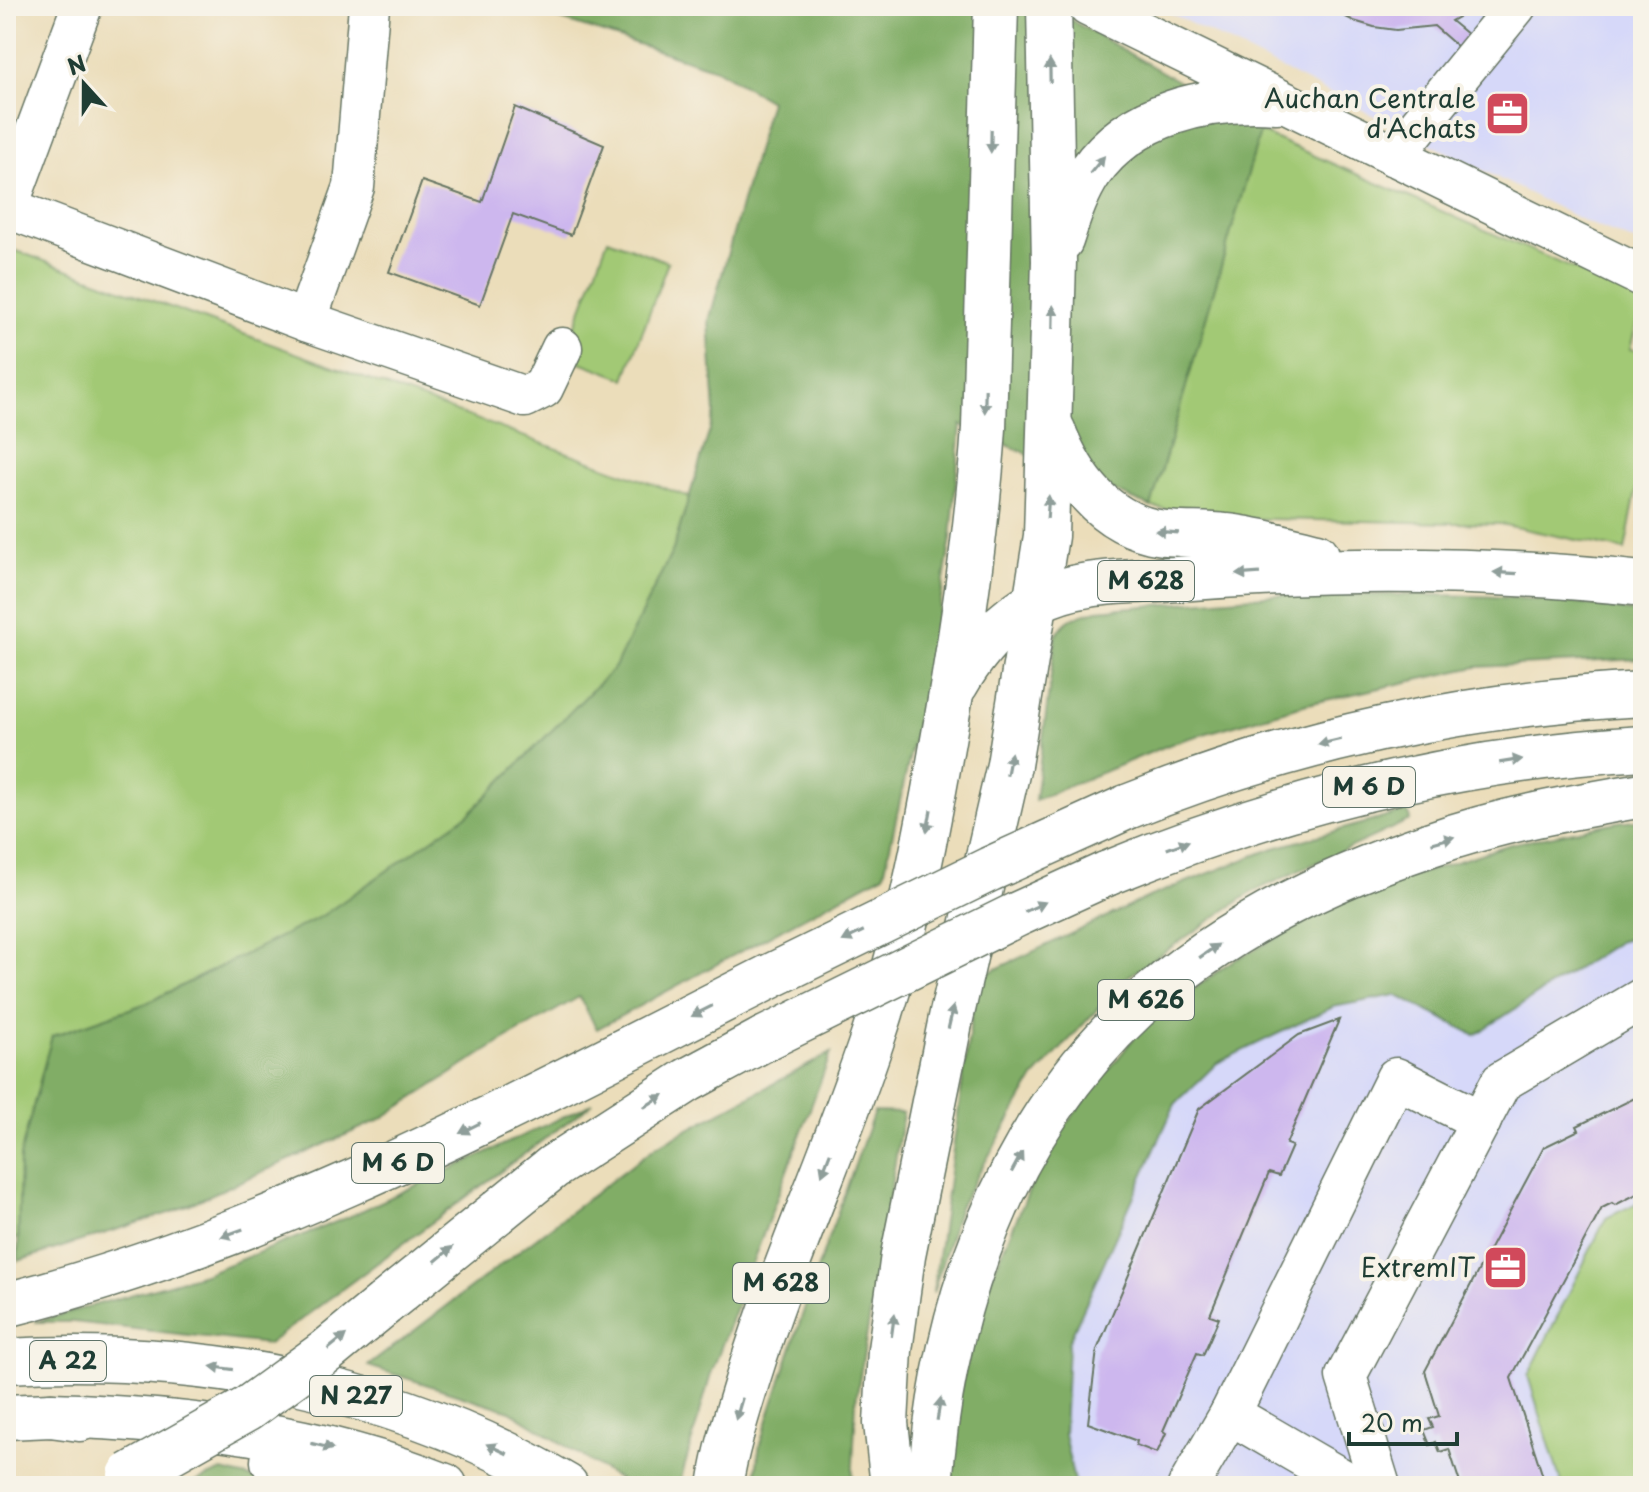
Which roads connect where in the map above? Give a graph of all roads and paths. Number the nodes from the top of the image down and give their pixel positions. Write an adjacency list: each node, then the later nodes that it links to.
1 (82, 6): 9 (street)
2 (369, 6): 12 (street)
3 (996, 6): 18 (main road, one-way to 18)
4 (1049, 6): 10 (main road, one-way to 4)
5 (1088, 6): 7 (street)
6 (1516, 6): 8 (street)
7 (1277, 101): 8 (street); 10 (main road, one-way to 7)
8 (1394, 156): 11 (street)
9 (7, 203): 12 (street)
10 (1054, 261): 14 (main road, one-way to 10)
11 (1643, 277)
12 (306, 321): 13 (street)
13 (562, 348)
14 (1050, 423): 15 (main road, one-way to 14); 17 (main road, one-way to 14)
15 (1382, 569): 16 (main road, M 628, one-way to 15); 17 (main road, M 628, one-way to 17)
16 (1643, 584)
17 (1036, 602): 18 (main road, M 628); 35 (main road, one-way to 17)
18 (952, 689): 31 (main road, M 628, one-way to 31)
19 (1643, 694): 24 (main road, M 6 D, one-way to 24, bridge)
20 (1643, 748): 30 (main road, M 6 D, one-way to 20, bridge)
21 (1643, 795): 36 (main road, M 626, one-way to 21)
22 (1643, 998): 23 (street)
23 (1481, 1121): 27 (street); 39 (street)
24 (6, 1305)
25 (6, 1361): 26 (main road, A 22)
26 (130, 1361): 34 (main road, N 227, one-way to 26)
27 (1230, 1414): 37 (street); 38 (street)
28 (51, 1415): 29 (main road, A 22); 32 (main road); 33 (main road, N 227, one-way to 33)
29 (6, 1417)
30 (117, 1480)
31 (720, 1482)
32 (346, 1486)
33 (445, 1486)
34 (566, 1486)
35 (893, 1486)
36 (930, 1486)
37 (1188, 1486)
38 (1354, 1486)
39 (1380, 1486)

